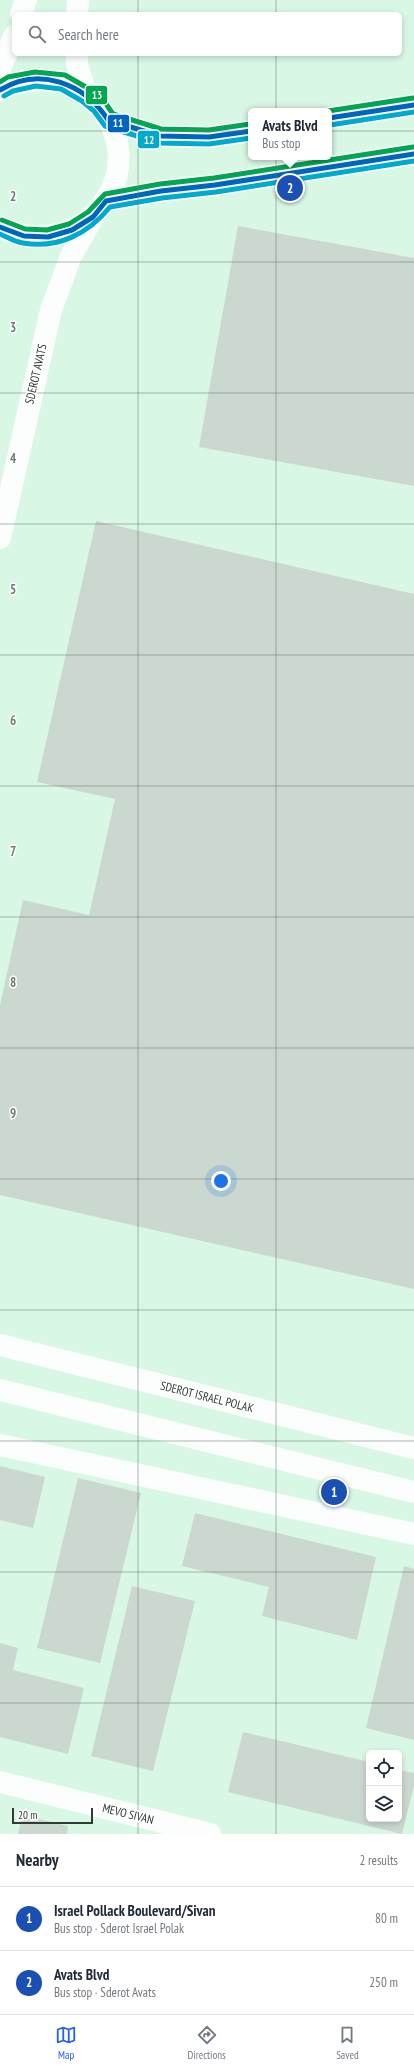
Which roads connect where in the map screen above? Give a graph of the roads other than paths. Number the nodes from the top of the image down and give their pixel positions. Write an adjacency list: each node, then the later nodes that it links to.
1 (26, 0): 3 (street)
2 (78, 0): 4 (street)
3 (22, 12)
4 (77, 12)
5 (12, 41): 7 (street)
6 (77, 56): 9 (street)
7 (0, 69)
8 (0, 90): 9 (street, SDEROT AVATS)
9 (86, 95): 12 (street, SDEROT AVATS)
10 (414, 105): 11 (street)
11 (332, 118)
12 (108, 120): 13 (street); 15 (street, SDEROT AVATS)
13 (248, 131)
14 (414, 154): 15 (street)
15 (99, 209): 16 (street); 17 (street, SDEROT AVATS)
16 (0, 227)
17 (0, 538)
18 (0, 1345): 21 (street, SDEROT ISRAEL POLAK)
19 (0, 1390): 22 (street)
20 (0, 1445): 23 (street)
21 (414, 1448)
22 (414, 1492)
23 (414, 1534)
24 (0, 1782): 25 (street, MEVO SIVAN)
25 (210, 1834)

